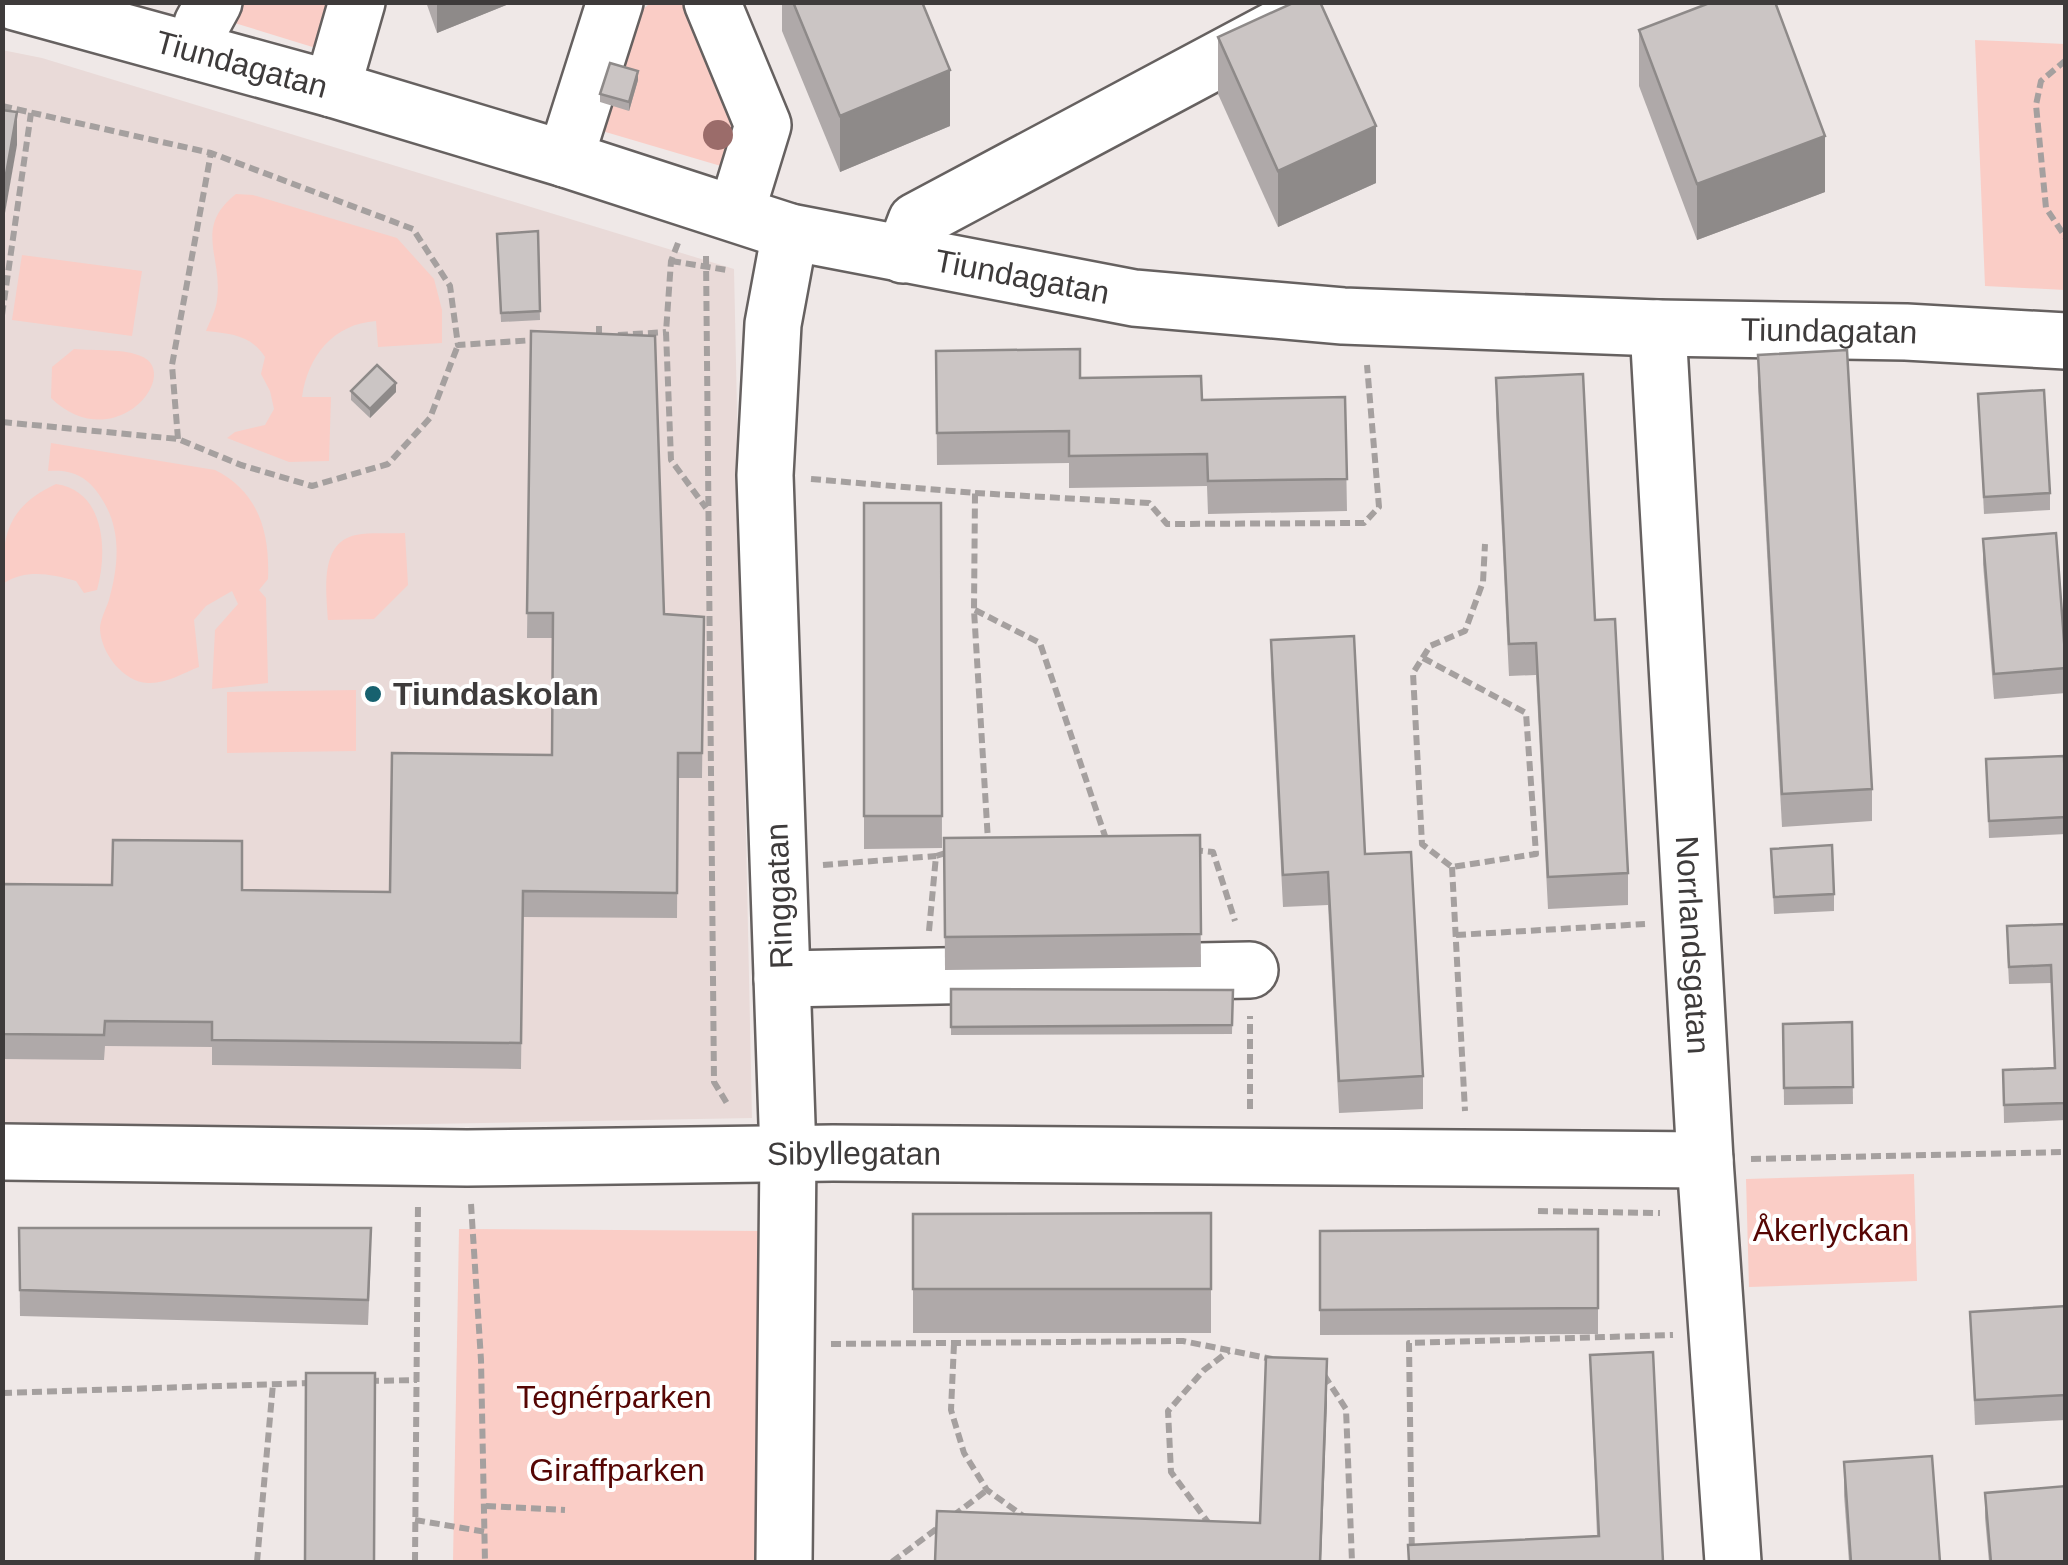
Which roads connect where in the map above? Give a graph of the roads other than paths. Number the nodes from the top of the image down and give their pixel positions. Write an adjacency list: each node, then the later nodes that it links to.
1 (357, 2): 7 (street)
2 (615, 2): 8 (street)
3 (712, 2): 9 (street)
4 (28, 4): 5 (street, Tiundagatan)
5 (204, 27): 7 (street, Tiundagatan)
6 (1276, 29): 11 (street)
7 (332, 88): 8 (street, Tiundagatan)
8 (565, 158): 9 (street, Tiundagatan)
9 (721, 232): 10 (street, Tiundagatan)
10 (790, 232): 11 (street, Tiundagatan); 15 (street, Ringgatan)
11 (902, 255): 12 (street, Tiundagatan)
12 (1658, 328): 13 (street, Tiundagatan); 18 (street, Norrlandsgatan)
13 (2066, 340)
14 (1250, 970): 15 (street)
15 (782, 979): 17 (street, Ringgatan)
16 (2, 1152): 17 (street, Sibyllegatan)
17 (773, 1154): 18 (street, Sibyllegatan); 19 (street, Ringgatan)
18 (1705, 1160): 20 (street, Norrlandsgatan)
19 (784, 1562)
20 (1733, 1562)

